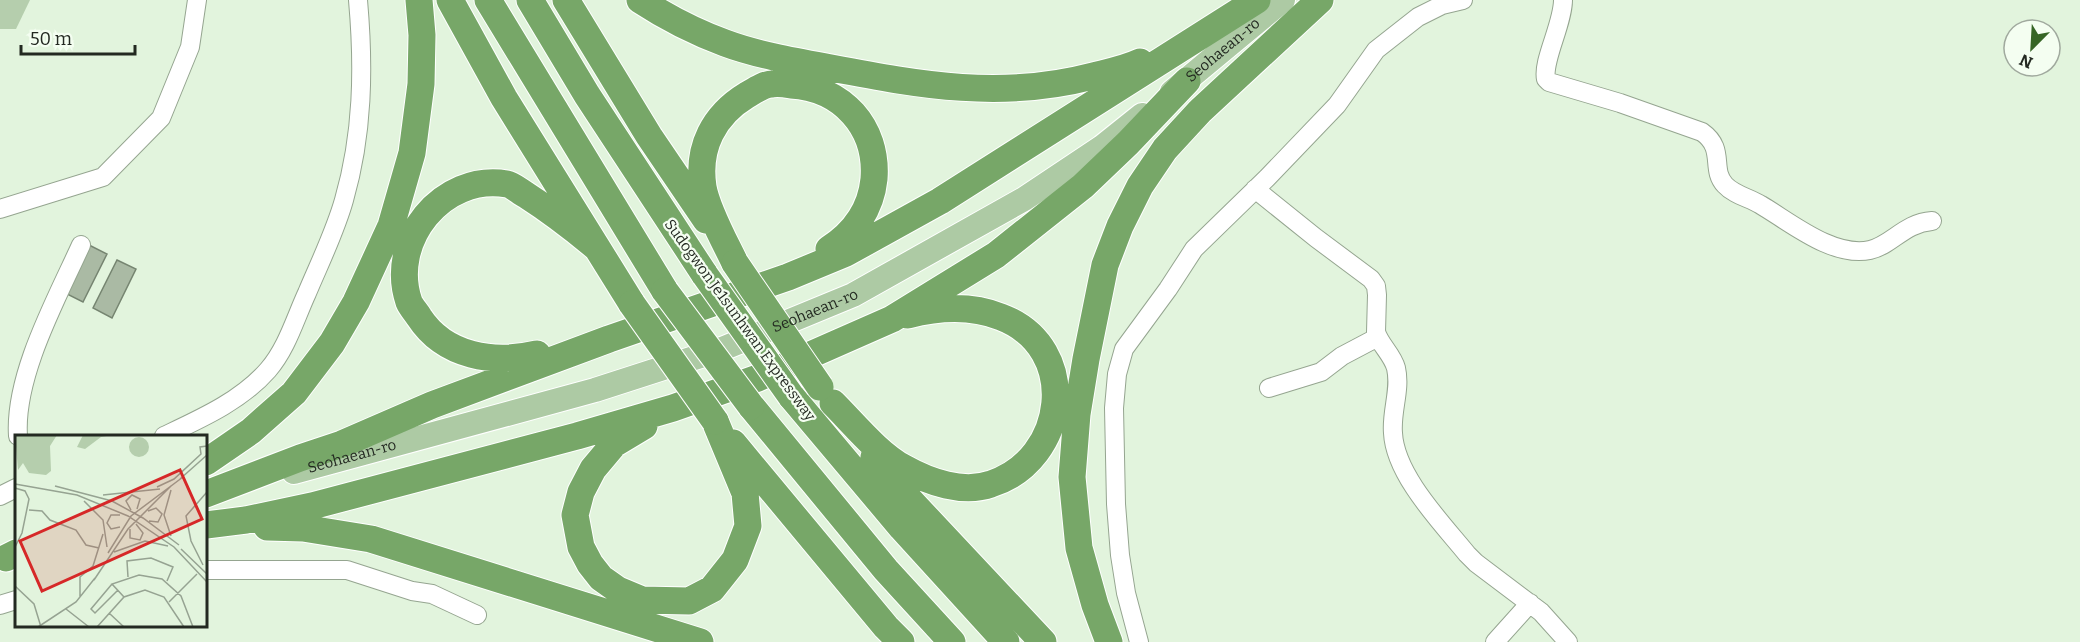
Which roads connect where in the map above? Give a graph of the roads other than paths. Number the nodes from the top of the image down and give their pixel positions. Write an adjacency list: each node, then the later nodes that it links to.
1 (197, 0): 17 (street)
2 (358, 0): 31 (street)
3 (419, 0): 32 (highway)
4 (450, 0): 20 (highway)
5 (488, 0): 46 (highway, bridge)
6 (530, 0): 47 (highway, Sudogwon Je1sunhwan Expressway, bridge)
7 (566, 0): 21 (highway)
8 (640, 0): 14 (highway)
9 (1257, 0): 14 (highway)
10 (1283, 0): 15 (main road, Seohaean-ro)
11 (1320, 0): 49 (highway)
12 (1463, 0): 16 (street)
13 (1563, 0): 18 (street)
14 (1233, 16): 22 (highway)
15 (1187, 81): 23 (highway); 34 (main road, Seohaean-ro)
16 (1255, 189): 24 (street); 50 (street)
17 (0, 209)
18 (1932, 221)
19 (81, 245): 30 (street)
20 (596, 247): 25 (highway); 29 (highway, bridge)
21 (735, 263): 22 (highway); 27 (highway, bridge)
22 (788, 277): 25 (highway)
23 (892, 319): 27 (highway); 28 (highway)
24 (1378, 337): 26 (street); 41 (street)
25 (609, 339): 35 (highway)
26 (1269, 388)
27 (827, 395): 48 (highway)
28 (673, 408): 29 (highway); 37 (highway)
29 (715, 421): 45 (highway)
30 (18, 435)
31 (166, 435)
32 (207, 461)
33 (15, 488): 36 (street)
34 (207, 495)
35 (207, 495)
36 (0, 496)
37 (207, 526)
38 (207, 526): 44 (highway)
39 (207, 570): 43 (street)
40 (15, 600): 42 (street)
41 (1530, 603): 51 (street); 52 (street)
42 (0, 605)
43 (477, 615)
44 (700, 642)
45 (901, 642)
46 (952, 642)
47 (1006, 642)
48 (1042, 642)
49 (1108, 642)
50 (1139, 642)
51 (1495, 642)
52 (1568, 642)

